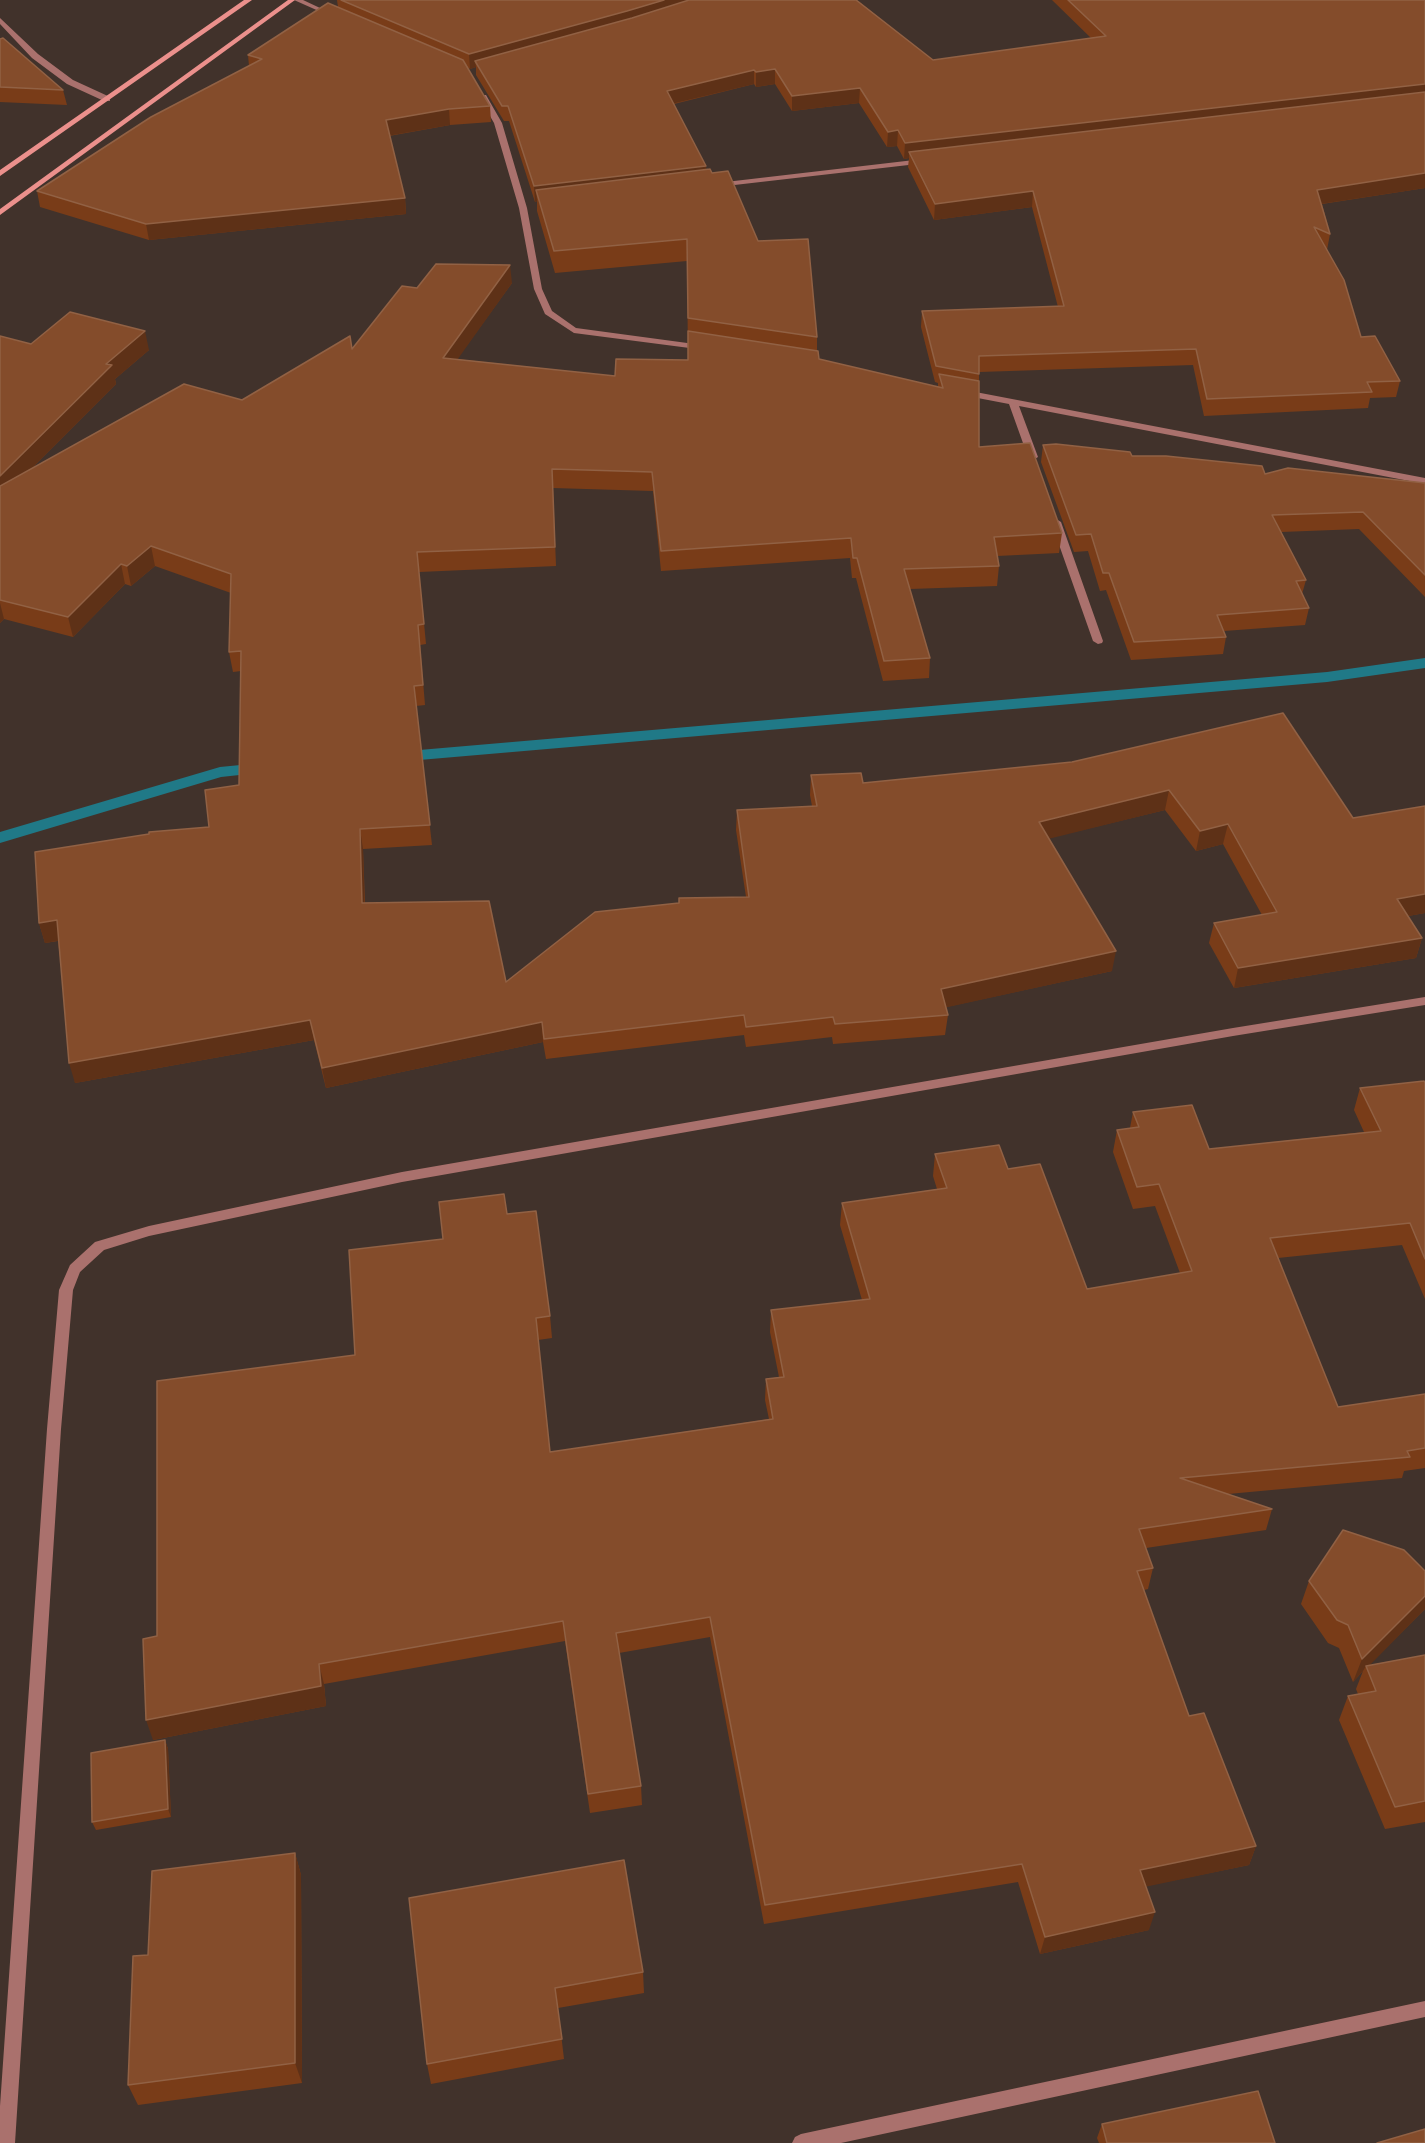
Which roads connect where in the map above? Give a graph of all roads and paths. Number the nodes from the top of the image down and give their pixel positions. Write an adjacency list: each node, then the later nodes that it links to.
1 (249, 0): 7 (street)
2 (292, 0): 13 (street)
3 (297, 0): 4 (street)
4 (340, 18)
5 (0, 20): 7 (street)
6 (480, 93): 12 (street)
7 (107, 99): 9 (street)
8 (938, 159): 10 (street)
9 (0, 174)
10 (712, 186)
11 (534, 207): 12 (street)
12 (523, 208): 14 (street)
13 (0, 213)
14 (711, 349)
15 (957, 391): 16 (street)
16 (1013, 402): 17 (street); 18 (street)
17 (1036, 467)
18 (1425, 481)
19 (1052, 510): 20 (street)
20 (1098, 641)
21 (1425, 1001): 23 (street)
22 (1425, 2009): 24 (street)
23 (6, 2143)
24 (801, 2143)

